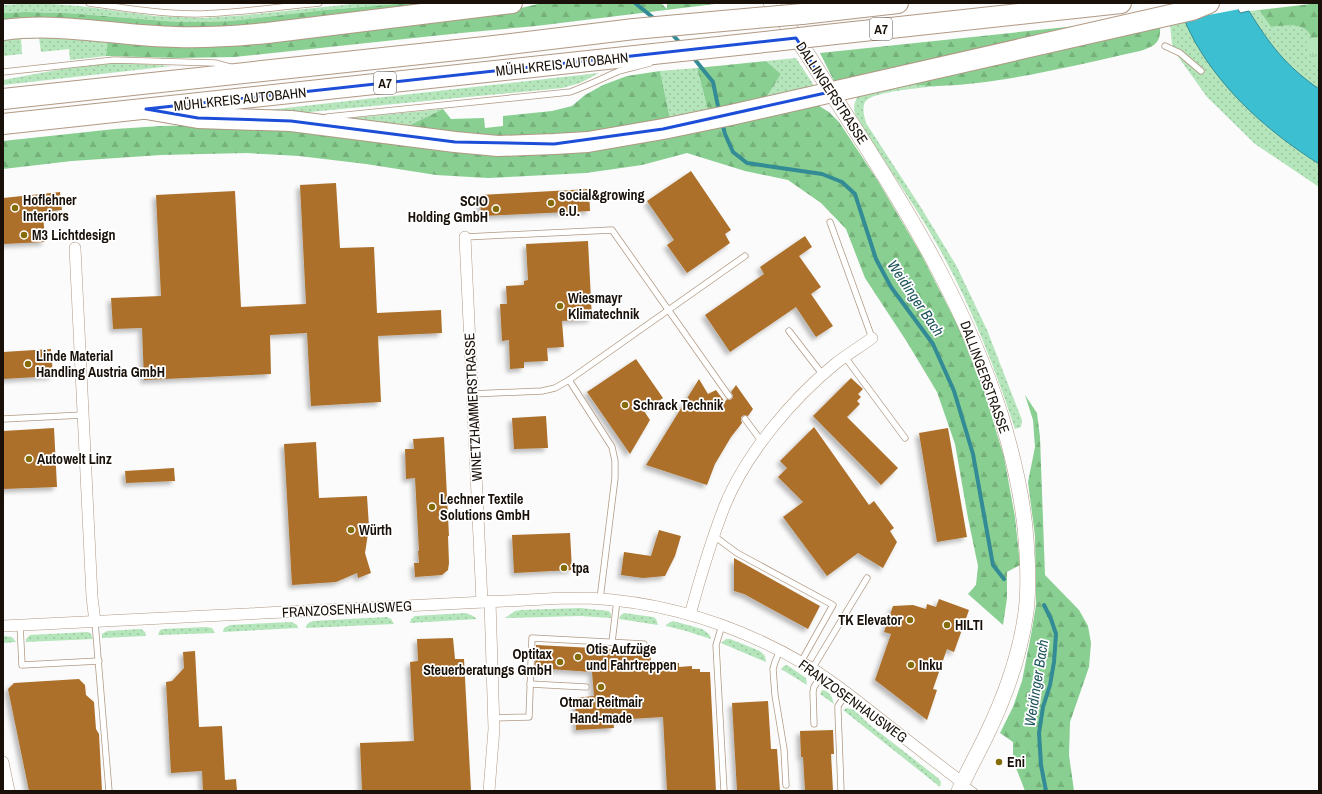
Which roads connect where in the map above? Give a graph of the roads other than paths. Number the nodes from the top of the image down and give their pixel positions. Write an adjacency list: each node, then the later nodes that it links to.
1 (90, 3): 2 (lane)
2 (318, 3)
3 (512, 3): 8 (highway)
4 (771, 3): 14 (street, DALLINGERSTRASSE)
5 (898, 3): 13 (highway, MÜHLKREIS AUTOBAHN / A7, bridge)
6 (1121, 3): 10 (highway, MÜHLKREIS AUTOBAHN / A7, bridge)
7 (1209, 3): 14 (highway)
8 (3, 30)
9 (1165, 46): 11 (lane)
10 (664, 57): 16 (highway, MÜHLKREIS AUTOBAHN / A7); 17 (lane)
11 (1201, 70)
12 (3, 72): 13 (lane)
13 (256, 72): 15 (highway, MÜHLKREIS AUTOBAHN / A7)
14 (830, 92): 17 (highway); 59 (street, DALLINGERSTRASSE)
15 (3, 99)
16 (146, 109): 17 (highway); 18 (highway, MÜHLKREIS AUTOBAHN / A7)
17 (291, 121)
18 (3, 124)
19 (830, 222): 25 (lane)
20 (465, 237): 23 (lane); 29 (street, WINETZHAMMERSTRASSE)
21 (75, 248): 31 (street)
22 (745, 256): 23 (lane)
23 (668, 310): 28 (lane); 30 (lane)
24 (789, 331): 27 (lane)
25 (872, 338): 26 (street)
26 (845, 357): 27 (street); 34 (lane)
27 (823, 375): 35 (street)
28 (569, 380): 29 (lane); 38 (lane)
29 (472, 394): 40 (street, WINETZHAMMERSTRASSE)
30 (729, 396)
31 (83, 415): 32 (lane); 42 (street)
32 (3, 418)
33 (745, 419): 35 (lane)
34 (905, 438)
35 (762, 442): 36 (street)
36 (714, 536): 41 (street); 50 (lane)
37 (867, 578): 51 (lane)
38 (600, 599): 39 (street, FRANZOSENHAUSWEG); 40 (street, FRANZOSENHAUSWEG)
39 (617, 600): 41 (street, FRANZOSENHAUSWEG); 46 (lane)
40 (486, 601): 42 (street, FRANZOSENHAUSWEG); 55 (street, WINETZHAMMERSTRASSE)
41 (690, 615): 43 (street, FRANZOSENHAUSWEG)
42 (95, 622): 45 (street, FRANZOSENHAUSWEG); 49 (lane)
43 (722, 625): 48 (street, FRANZOSENHAUSWEG); 63 (lane)
44 (3, 626): 45 (street, FRANZOSENHAUSWEG)
45 (20, 626): 49 (lane)
46 (612, 642): 47 (lane); 52 (lane)
47 (644, 644)
48 (780, 650): 50 (street, FRANZOSENHAUSWEG); 58 (lane)
49 (99, 661): 61 (lane)
50 (801, 662): 51 (street, FRANZOSENHAUSWEG)
51 (817, 673): 54 (street, FRANZOSENHAUSWEG); 56 (lane)
52 (530, 684): 53 (lane); 55 (lane)
53 (586, 687)
54 (847, 693): 59 (street, FRANZOSENHAUSWEG); 64 (lane)
55 (494, 718): 62 (street, WINETZHAMMERSTRASSE)
56 (814, 724)
57 (3, 766): 60 (street)
58 (786, 785)
59 (966, 788)
60 (9, 791)
61 (109, 791)
62 (489, 791)
63 (724, 791)
64 (841, 791)

